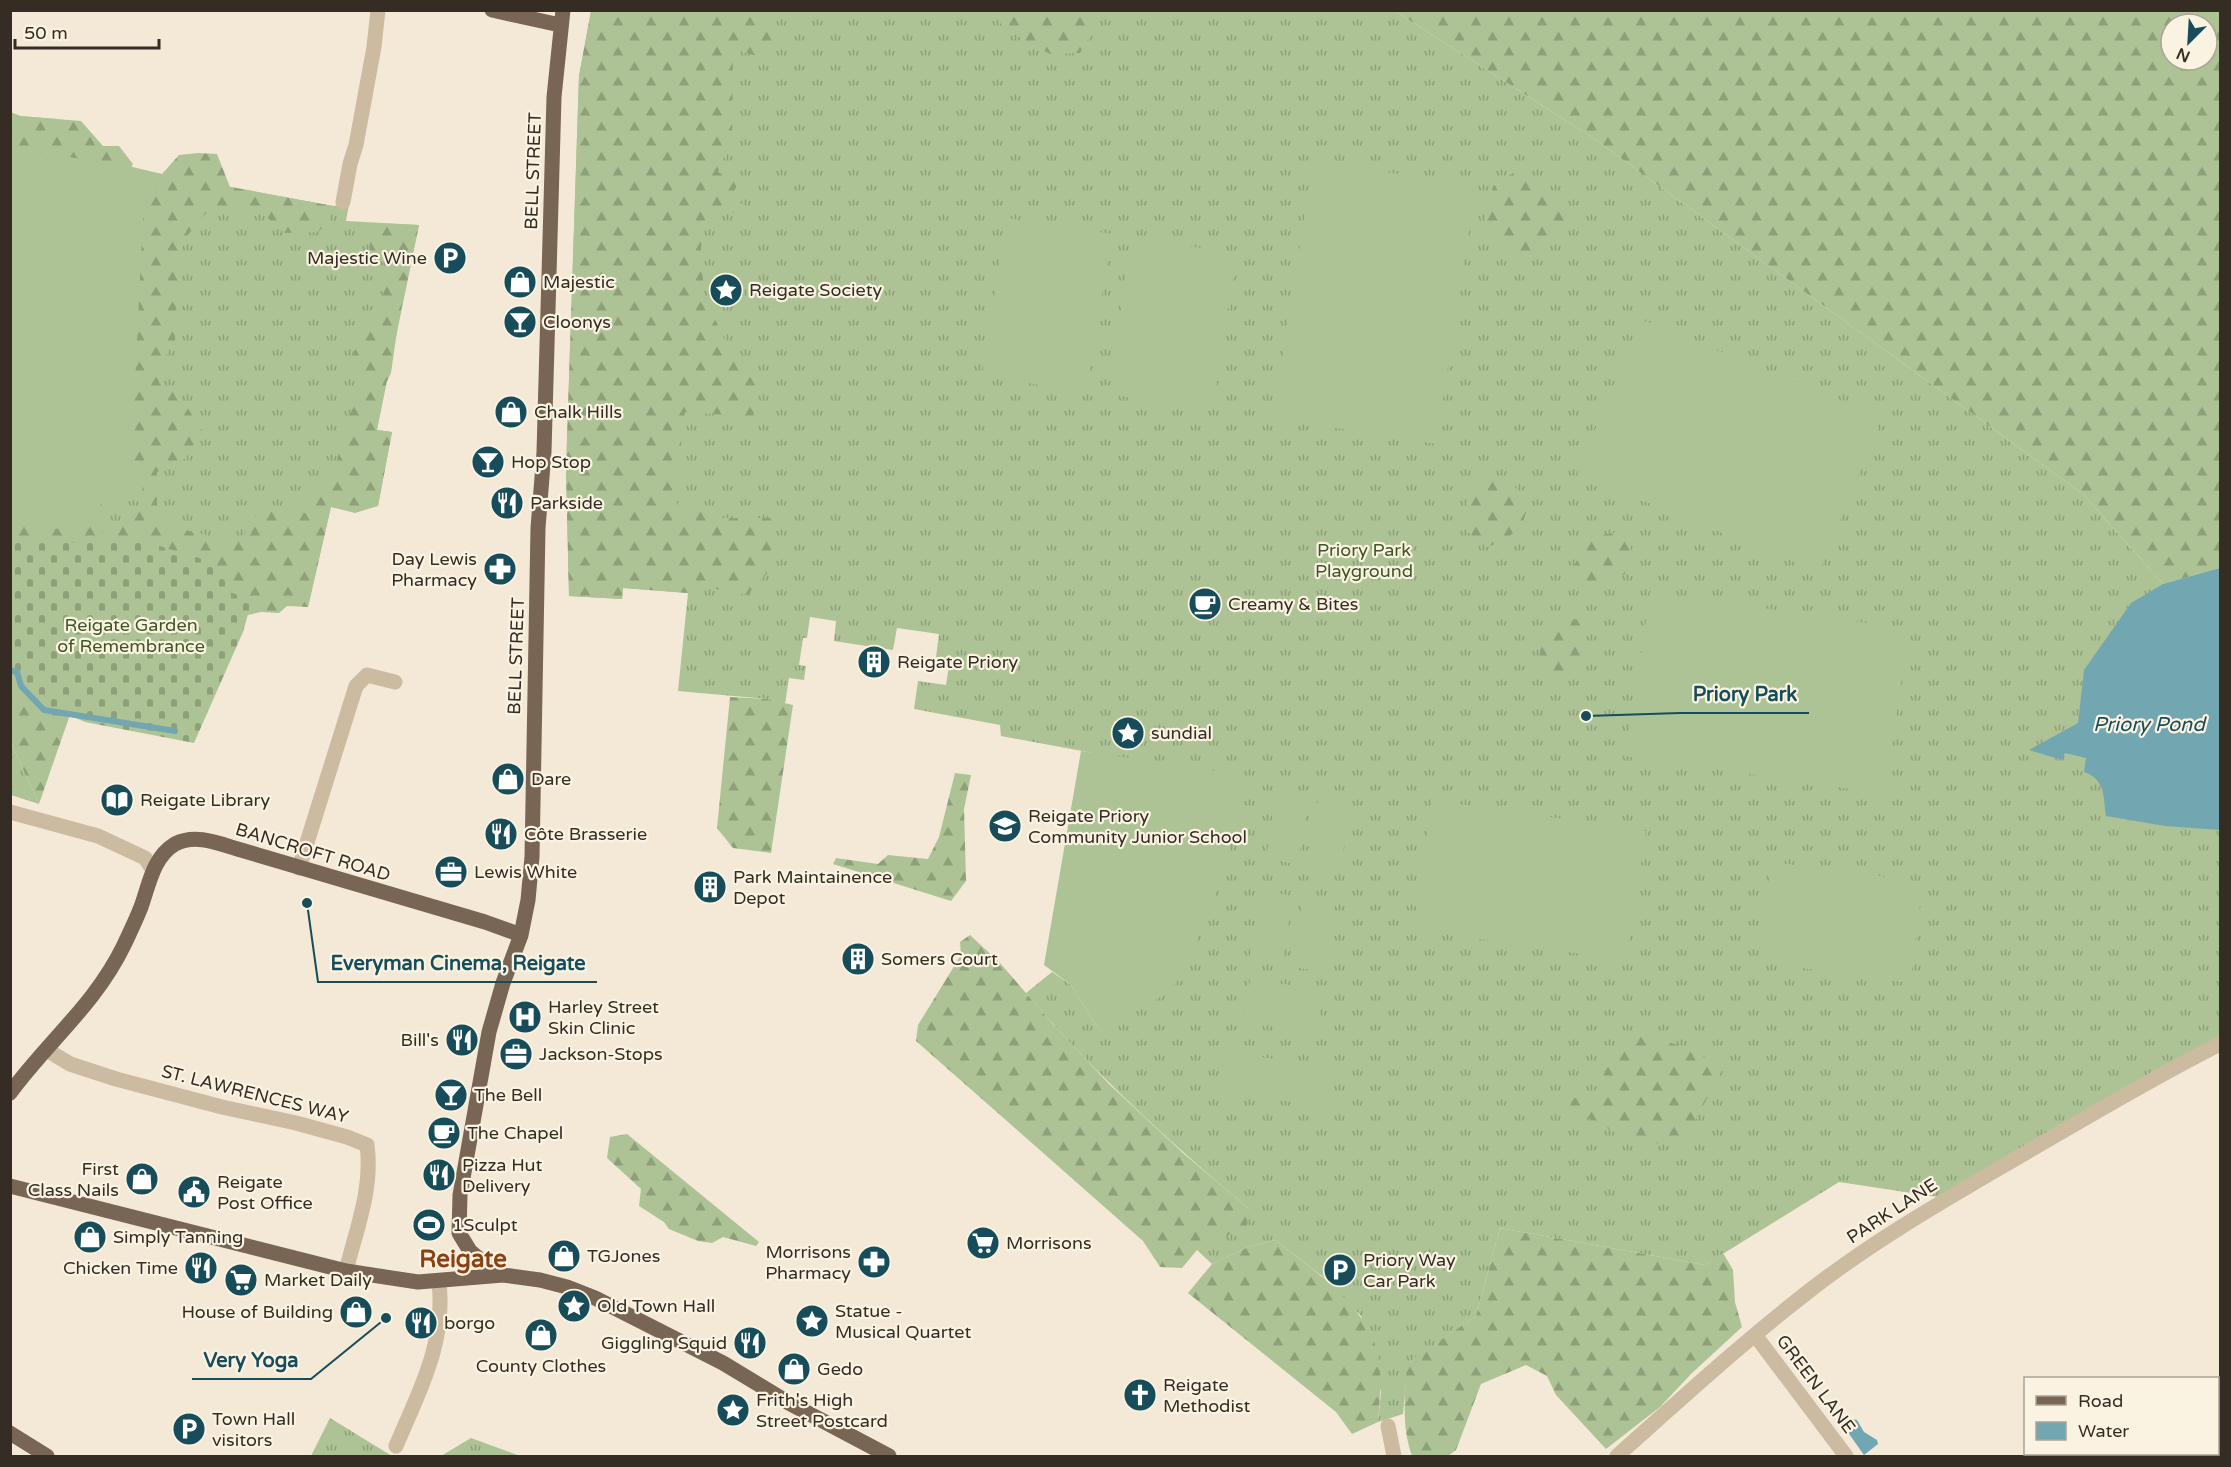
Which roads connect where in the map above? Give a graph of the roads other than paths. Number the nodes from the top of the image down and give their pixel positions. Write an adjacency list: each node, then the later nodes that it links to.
1 (378, 10): 4 (street)
2 (492, 10): 3 (main road)
3 (562, 18): 9 (main road, BELL STREET)
4 (343, 202)
5 (395, 682): 7 (street)
6 (10, 812): 8 (street)
7 (299, 868): 8 (main road, BANCROFT ROAD); 10 (main road, BANCROFT ROAD)
8 (153, 870): 13 (main road, BANCROFT ROAD)
9 (528, 900): 10 (main road); 11 (main road, BELL STREET)
10 (485, 922): 11 (main road, BANCROFT ROAD)
11 (521, 935): 17 (main road, BELL STREET)
12 (2220, 1044): 19 (street, PARK LANE)
13 (47, 1050): 14 (main road, BANCROFT ROAD); 16 (street, ST. LAWRENCES WAY)
14 (10, 1093)
15 (10, 1186): 16 (main road)
16 (346, 1271): 18 (main road)
17 (503, 1275): 18 (main road); 24 (main road)
18 (439, 1282): 22 (street)
19 (1755, 1335): 26 (street, PARK LANE); 27 (street, GREEN LANE)
20 (1388, 1426): 25 (street)
21 (10, 1433): 23 (main road)
22 (396, 1446)
23 (47, 1456)
24 (889, 1456)
25 (1394, 1456)
26 (1617, 1456)
27 (1846, 1456)

